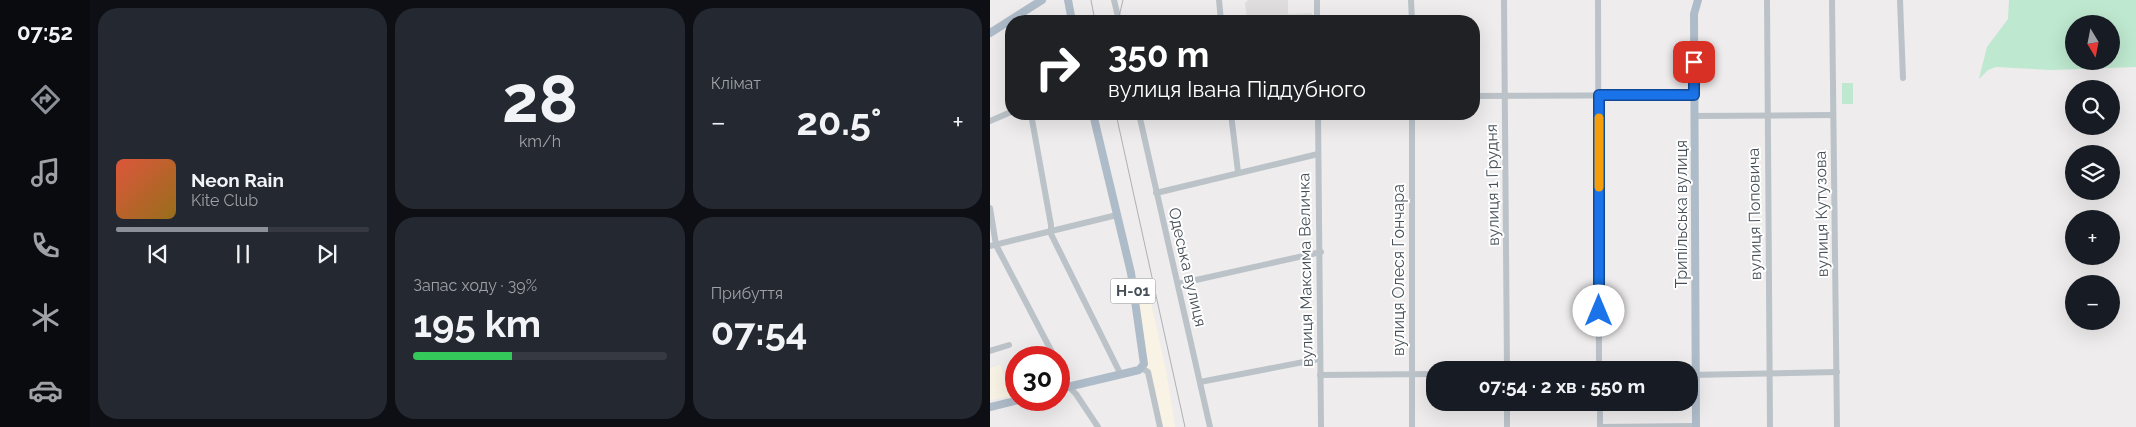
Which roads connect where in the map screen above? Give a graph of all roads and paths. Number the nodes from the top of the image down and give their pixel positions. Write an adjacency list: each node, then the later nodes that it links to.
1 (1042, 0): 15 (main road)
2 (1068, 0): 16 (main road)
3 (1114, 0): 17 (street)
4 (1219, 0): 18 (street)
5 (1317, 0): 19 (street)
6 (1412, 0): 20 (street)
7 (1504, 0): 27 (street, вулиця 1 Грудня)
8 (1598, 0): 24 (street)
9 (1694, 0): 14 (street, Трипільська вулиця)
10 (1698, 0): 14 (main road)
11 (1768, 0): 29 (street, вулиця Поповича)
12 (1832, 0): 30 (street, вулиця Кутузова)
13 (1900, 0): 23 (street)
14 (1694, 14): 25 (main road, Трипільська вулиця)
15 (1018, 15)
16 (1071, 15)
17 (1118, 15)
18 (1220, 15)
19 (1317, 15)
20 (1412, 15)
21 (1005, 23): 22 (main road)
22 (990, 33)
23 (1903, 78)
24 (1599, 95): 25 (street); 27 (street); 53 (street)
25 (1694, 95): 31 (main road, Трипільська вулиця)
26 (1480, 96): 27 (street)
27 (1504, 96): 52 (street, вулиця 1 Грудня)
28 (1005, 114): 32 (street)
29 (1767, 115): 30 (street); 31 (street); 62 (street, вулиця Поповича)
30 (1833, 115): 56 (street, вулиця Кутузова)
31 (1694, 116): 54 (main road, Трипільська вулиця)
32 (990, 120)
33 (1032, 120): 44 (street)
34 (1094, 120): 43 (main road, Н-01)
35 (1140, 120): 41 (street, Одеська вулиця)
36 (1233, 120): 40 (street)
37 (1318, 120): 39 (street, вулиця Максима Величка)
38 (1412, 120): 58 (street, вулиця Олеся Гончара)
39 (1318, 154): 40 (street); 46 (street, вулиця Максима Величка)
40 (1238, 172): 41 (street)
41 (1156, 193): 47 (street, Одеська вулиця)
42 (990, 208): 45 (street)
43 (1117, 215): 44 (street); 55 (main road, Н-01)
44 (1051, 231): 45 (street); 57 (street)
45 (993, 246): 49 (street)
46 (1321, 252): 47 (street); 51 (street, вулиця Максима Величка)
47 (1178, 284): 63 (street, Одеська вулиця)
48 (1009, 345): 50 (street)
49 (1048, 346)
50 (991, 350)
51 (1319, 359): 60 (street, вулиця Максима Величка); 63 (street)
52 (1507, 361)
53 (1599, 361)
54 (1693, 361)
55 (1142, 368): 57 (main road); 73 (street)
56 (1837, 372): 62 (street); 80 (street, вулиця Кутузова)
57 (1120, 374): 64 (main road)
58 (1412, 374): 59 (street); 60 (street); 76 (street, вулиця Олеся Гончара)
59 (1426, 374)
60 (1320, 375): 75 (street, вулиця Максима Величка)
61 (1698, 375): 62 (street)
62 (1770, 375): 79 (street, вулиця Поповича)
63 (1200, 382): 74 (street, Одеська вулиця)
64 (1070, 386)
65 (1070, 388): 72 (street)
66 (1005, 403): 67 (main road)
67 (990, 407)
68 (1507, 411): 77 (street)
69 (1600, 411): 78 (street)
70 (1695, 411): 71 (main road, Трипільська вулиця)
71 (1696, 426): 78 (street)
72 (1098, 427)
73 (1160, 427)
74 (1210, 427)
75 (1320, 427)
76 (1412, 427)
77 (1507, 427)
78 (1600, 427)
79 (1770, 427)
80 (1837, 427)

